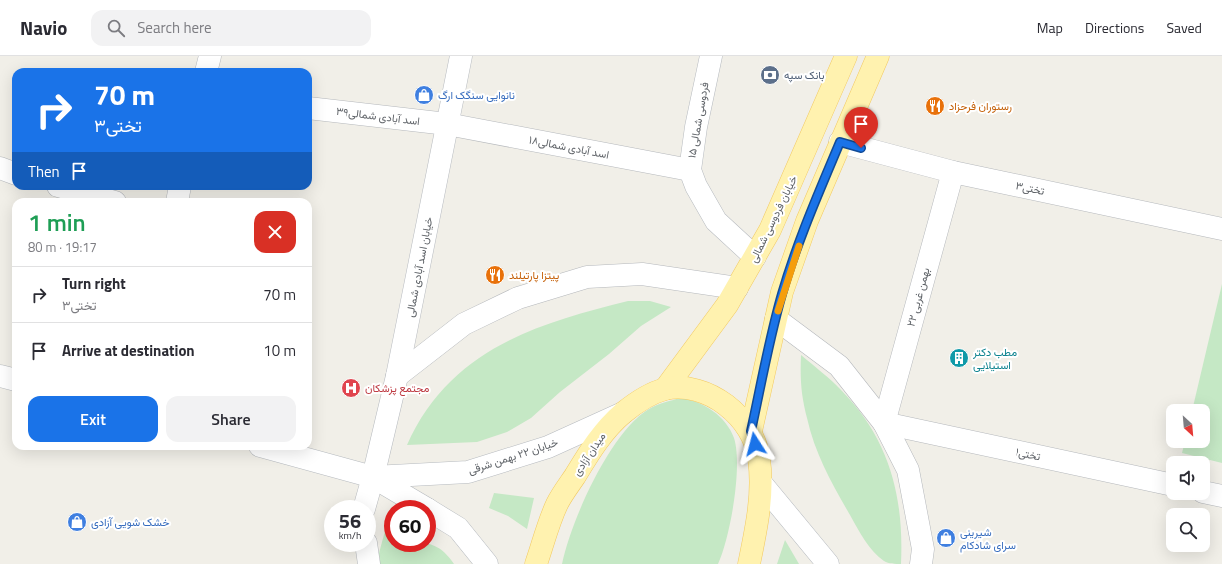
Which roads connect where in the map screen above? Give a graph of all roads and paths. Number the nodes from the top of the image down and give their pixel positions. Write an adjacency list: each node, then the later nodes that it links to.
1 (461, 56): 6 (street, خیابان اسد آبادی شمالی)
2 (711, 56): 9 (street, فردوسی شمالی ۱۵)
3 (846, 56): 15 (main road, خیابان فردوسی شمالی)
4 (878, 56): 7 (main road)
5 (312, 108): 6 (street, اسد آبادی شمالی۳۹)
6 (447, 124): 9 (street, اسد آبادی شمالی۱۸); 19 (street, خیابان اسد آبادی شمالی)
7 (840, 142): 11 (street, تختی۳); 17 (main road)
8 (0, 168): 10 (street)
9 (690, 170): 15 (street, فردوسی شمالی ۱۵)
10 (12, 172)
11 (953, 172): 14 (street, تختی۳); 23 (street, ۲۲ بهمن غربی)
12 (72, 190): 13 (street)
13 (101, 198)
14 (1222, 228)
15 (755, 258): 16 (main road, خیابان فردوسی شمالی)
16 (737, 288): 19 (street); 21 (main road, خیابان فردوسی شمالی)
17 (776, 319): 23 (street); 24 (main road)
18 (0, 376): 20 (street)
19 (397, 376): 26 (street, خیابان اسد آبادی شمالی)
20 (12, 379)
21 (665, 389): 22 (main road, میدان آزادی); 24 (main road, میدان آزادی)
22 (623, 413): 26 (street, خیابان ۲۲ بهمن شرقی); 37 (main road, میدان آزادی)
23 (884, 423): 28 (street, تختی۱); 40 (street)
24 (751, 431): 27 (main road, میدان آزادی)
25 (275, 450): 26 (street, خیابان ۲۲ بهمن شرقی)
26 (373, 476): 31 (street, خیابان اسد آبادی شمالی); 32 (street, خیابان ۲۲ بهمن شرقی)
27 (761, 483): 38 (main road, میدان آزادی); 39 (street)
28 (1166, 483)
29 (1210, 493): 30 (street)
30 (1222, 496)
31 (366, 500)
32 (412, 500)
33 (436, 515): 36 (street, خیابان ۲۲ بهمن شرقی)
34 (367, 552): 35 (street)
35 (369, 564)
36 (487, 564)
37 (536, 564)
38 (748, 564)
39 (828, 564)
40 (921, 564)

